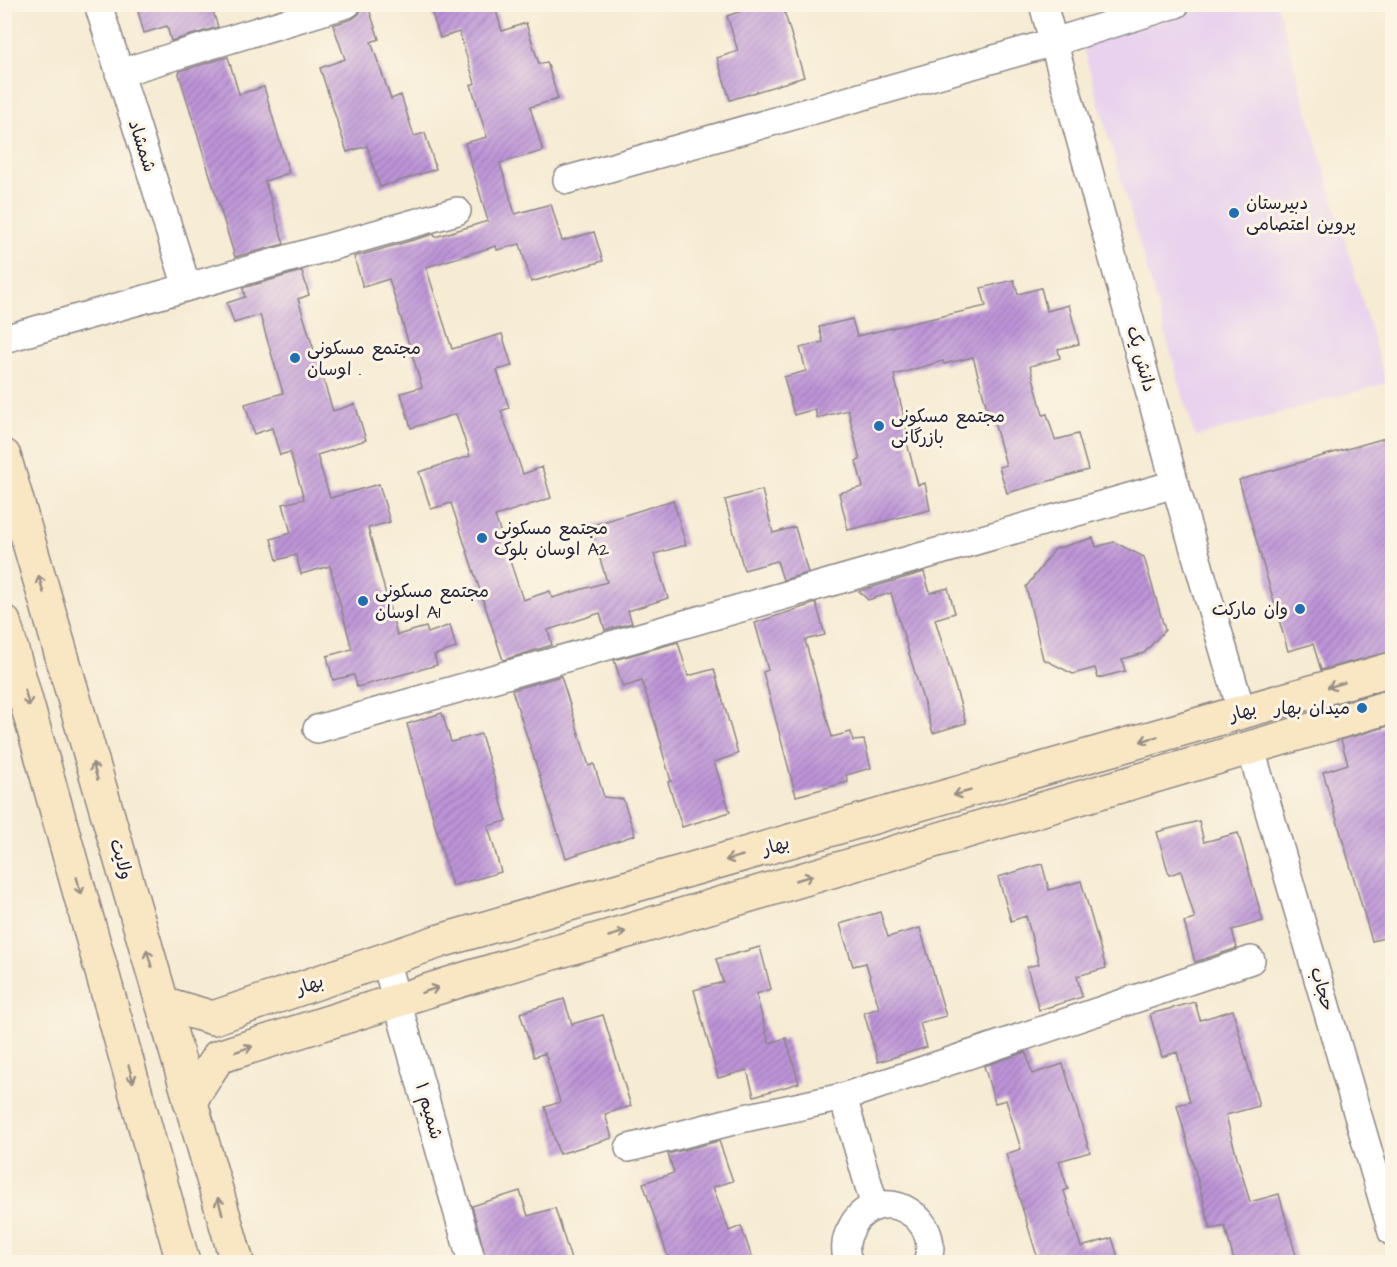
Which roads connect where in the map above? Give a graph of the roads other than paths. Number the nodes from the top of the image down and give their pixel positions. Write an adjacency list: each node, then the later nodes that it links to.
1 (98, 4): 6 (street, شمشاد)
2 (347, 4): 6 (street)
3 (1043, 4): 5 (street, دانش یک)
4 (1176, 4): 5 (street)
5 (1054, 42): 7 (street); 12 (street, دانش یک)
6 (119, 73): 9 (street, شمشاد)
7 (567, 180)
8 (457, 211): 9 (street)
9 (187, 287): 10 (street)
10 (4, 339)
11 (4, 456): 22 (street, ولایت, one-way to 11)
12 (1175, 484): 16 (street, دانش یک); 17 (street)
13 (4, 622): 28 (street, one-way to 28)
14 (1392, 669): 16 (street, بهار, one-way to 16)
15 (1392, 706): 18 (street, بهار)
16 (1242, 712): 19 (street, بهار, one-way to 19)
17 (317, 729)
18 (1250, 746): 21 (street, بهار, one-way to 18); 27 (street, حجاب)
19 (385, 960): 21 (street, شمیم ۱); 22 (street, بهار)
20 (1251, 960): 23 (street)
21 (397, 1000): 24 (street, بهار, one-way to 21); 30 (street, شمیم ۱)
22 (162, 1003): 24 (street, ولایت)
23 (843, 1097): 25 (street); 26 (street)
24 (190, 1101): 29 (street, ولایت, one-way to 24)
25 (629, 1148)
26 (875, 1207): 31 (street); 32 (street)
27 (1392, 1232)
28 (183, 1263)
29 (237, 1263)
30 (472, 1263)
31 (849, 1263)
32 (927, 1263)

